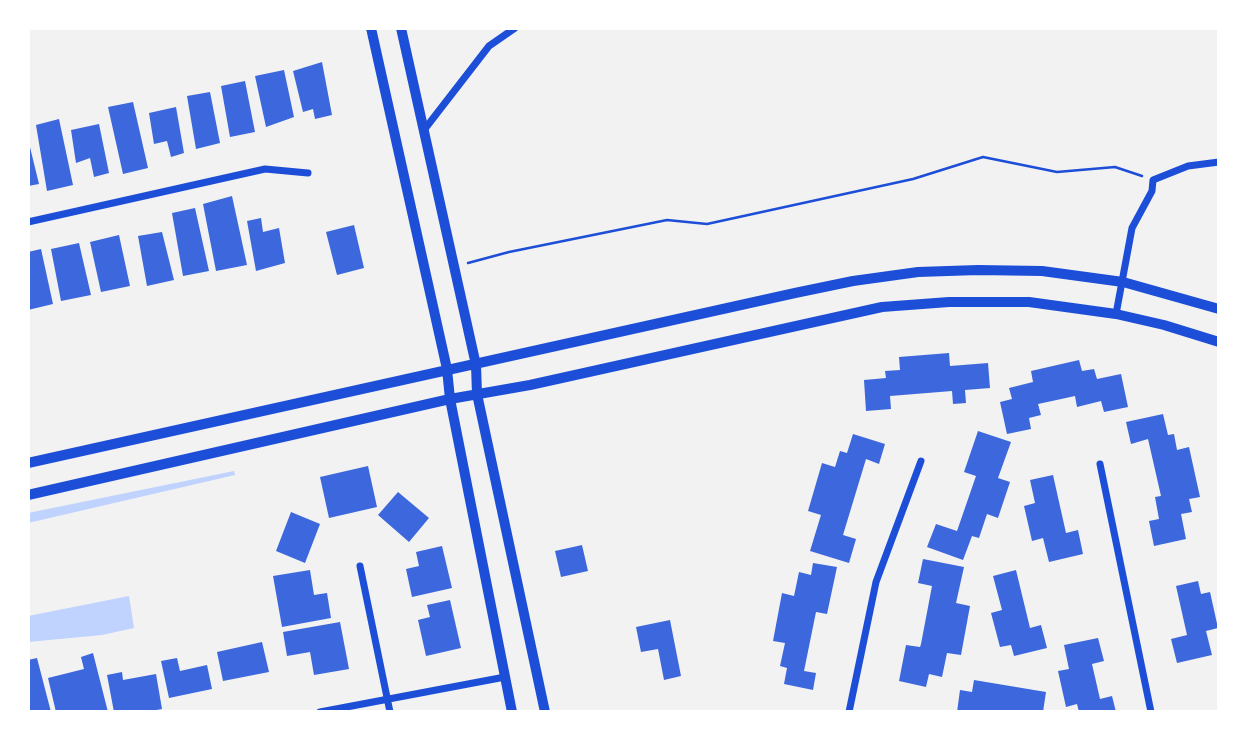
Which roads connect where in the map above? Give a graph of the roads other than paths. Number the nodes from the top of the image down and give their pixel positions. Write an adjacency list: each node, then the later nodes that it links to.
1 (372, 28): 13 (main road)
2 (401, 28): 4 (main road)
3 (515, 28): 4 (street)
4 (424, 130): 12 (main road)
5 (1219, 162): 8 (street)
6 (309, 173): 7 (street)
7 (28, 222)
8 (1123, 282): 9 (main road); 10 (street); 12 (main road)
9 (1219, 309)
10 (1116, 314): 11 (main road); 14 (main road)
11 (1219, 342)
12 (476, 365): 13 (main road); 14 (main road)
13 (447, 369): 15 (main road); 17 (main road)
14 (477, 394): 15 (main road); 26 (main road)
15 (450, 399): 19 (main road); 21 (main road)
16 (921, 461): 27 (street)
17 (28, 463)
18 (1100, 464): 28 (street)
19 (28, 495)
20 (360, 566): 22 (street)
21 (505, 677): 22 (street); 25 (main road)
22 (387, 699): 23 (street); 24 (street)
23 (320, 712)
24 (390, 712)
25 (512, 712)
26 (545, 712)
27 (849, 712)
28 (1151, 712)

